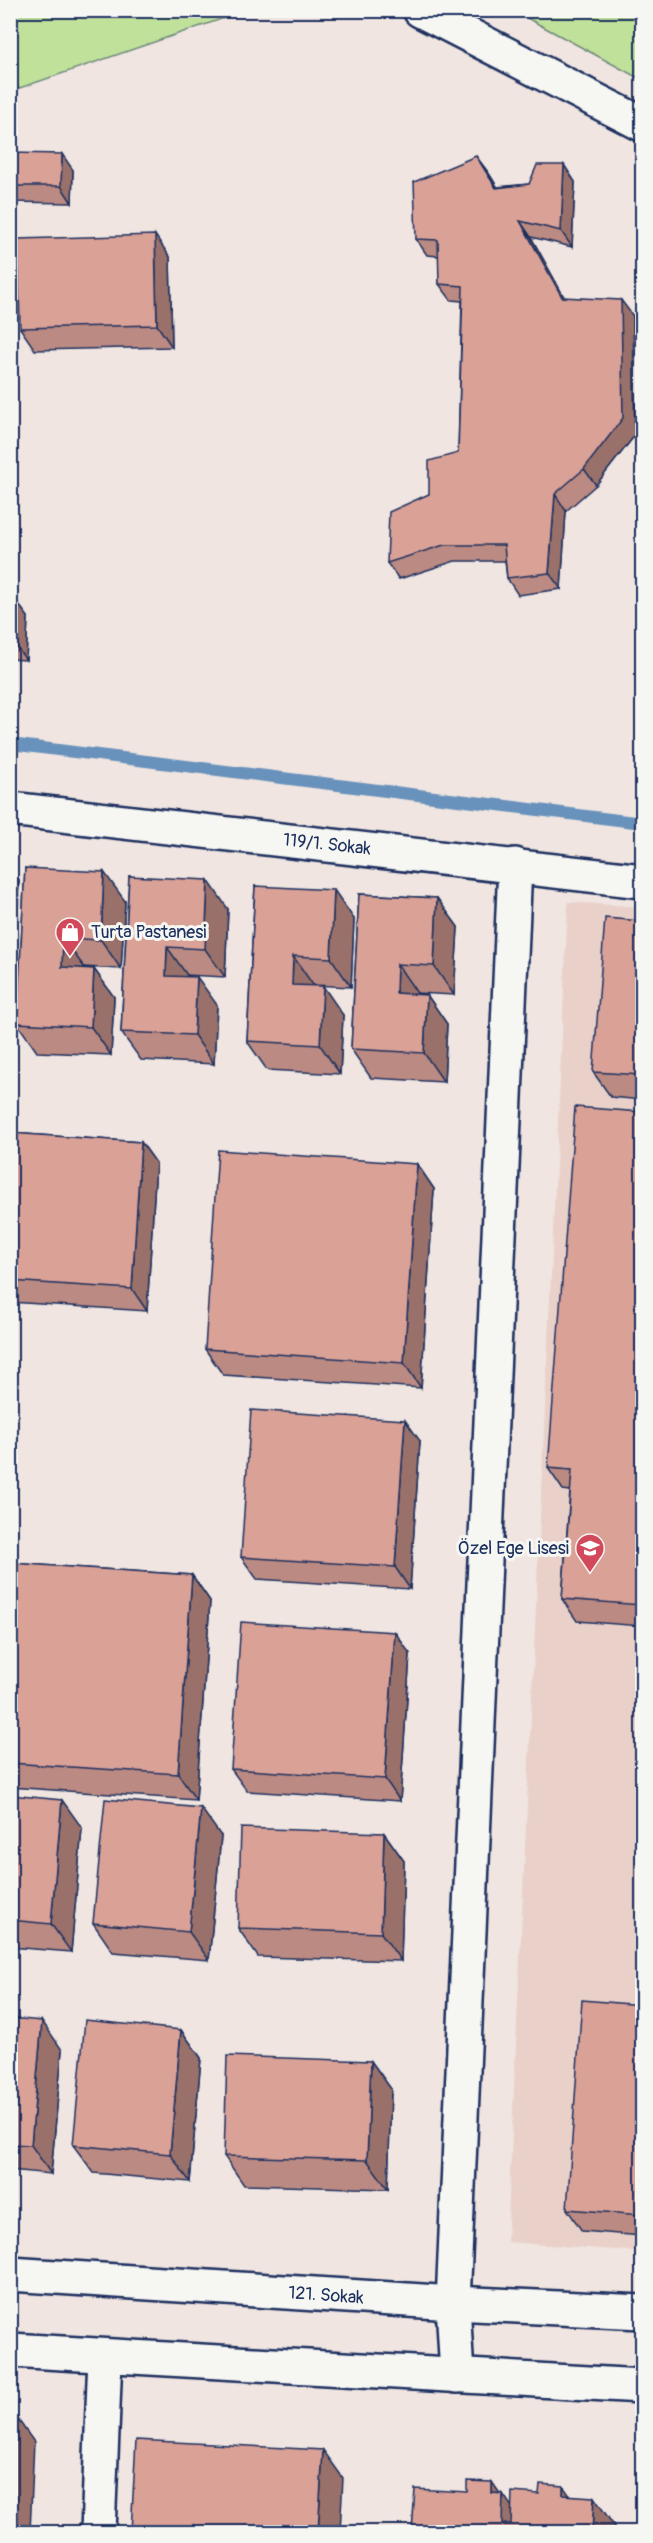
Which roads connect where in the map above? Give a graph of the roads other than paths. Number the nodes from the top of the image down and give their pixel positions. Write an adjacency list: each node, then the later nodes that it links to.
1 (420, 10): 2 (street)
2 (642, 124)
3 (10, 809): 4 (street, 119/1. Sokak)
4 (515, 865): 5 (street, 119/1. Sokak); 7 (street)
5 (642, 881)
6 (10, 2274): 7 (street, 121. Sokak)
7 (453, 2303): 8 (street, 121. Sokak); 11 (street)
8 (642, 2312)
9 (10, 2350): 10 (street)
10 (105, 2356): 11 (street); 13 (street)
11 (457, 2376): 12 (street)
12 (642, 2386)
13 (98, 2532)

